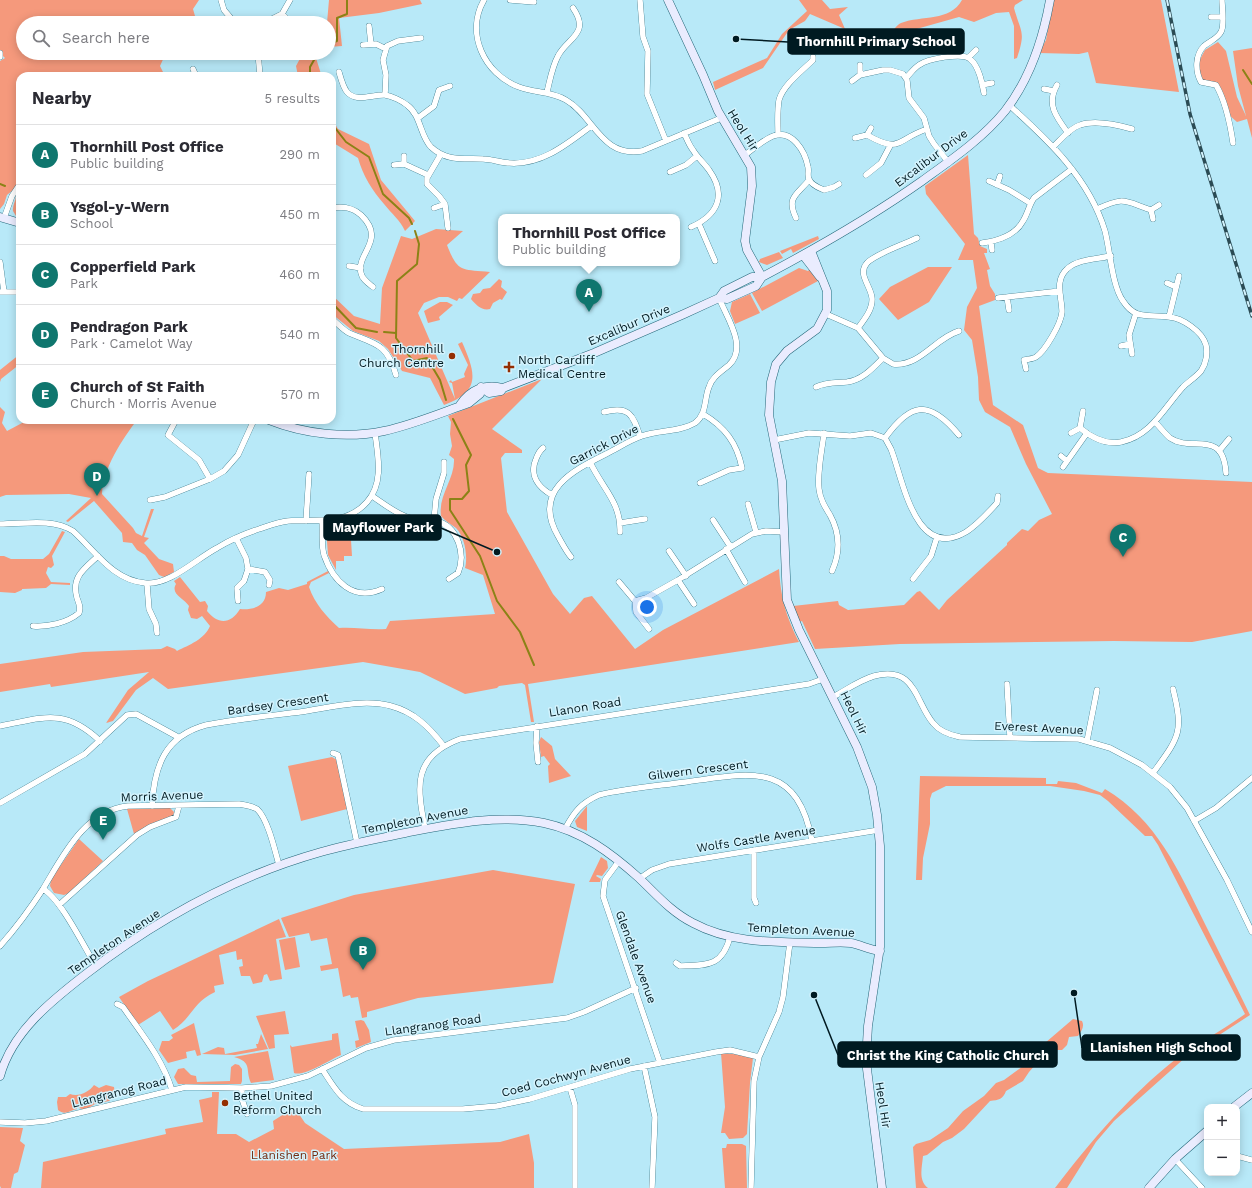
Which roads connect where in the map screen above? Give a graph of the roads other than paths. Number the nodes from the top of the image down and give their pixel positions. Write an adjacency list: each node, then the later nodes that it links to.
1 (220, 0): 12 (street)
2 (290, 0): 11 (street)
3 (484, 0): 41 (street)
4 (510, 0): 9 (street)
5 (640, 0): 56 (street)
6 (668, 0): 46 (street, Heol Hir)
7 (1050, 0): 44 (street, Excalibur Drive)
8 (1222, 0): 15 (street)
9 (534, 2)
10 (573, 8): 41 (street)
11 (282, 14): 13 (street)
12 (229, 16)
13 (278, 16)
14 (1211, 17): 15 (street)
15 (1222, 17): 57 (street)
16 (369, 26): 19 (street)
17 (421, 38): 18 (street)
18 (413, 39): 21 (street); 22 (street)
19 (372, 44): 20 (street); 22 (street)
20 (363, 45)
21 (414, 47)
22 (386, 49): 43 (street)
23 (976, 50): 27 (street)
24 (0, 53): 25 (street)
25 (0, 57)
26 (813, 57): 53 (street)
27 (969, 57): 33 (street); 37 (street)
28 (259, 60): 30 (street)
29 (860, 65): 32 (street)
30 (260, 72)
31 (339, 72): 43 (street)
32 (860, 75): 33 (street); 34 (street)
33 (906, 78): 49 (street)
34 (852, 81)
35 (992, 83): 37 (street)
36 (1058, 84): 40 (street)
37 (982, 85): 42 (street)
38 (450, 86): 45 (street)
39 (1044, 89): 40 (street)
40 (1054, 91): 52 (street)
41 (547, 92): 47 (street)
42 (984, 93)
43 (385, 95): 45 (street)
44 (1009, 105): 59 (street); 64 (street, Excalibur Drive)
45 (418, 118): 60 (street)
46 (721, 118): 51 (street); 61 (street, Heol Hir)
47 (592, 126): 56 (street); 60 (street)
48 (871, 128): 54 (street)
49 (927, 129): 58 (street); 64 (street)
50 (1132, 129): 52 (street)
51 (684, 133): 56 (street); 63 (street)
52 (1068, 133): 59 (street)
53 (778, 135): 61 (street); 72 (street)
54 (867, 135): 55 (street); 58 (street)
55 (855, 138)
56 (666, 141)
57 (1233, 143)
58 (890, 146): 70 (street)
59 (1054, 146): 67 (street)
60 (441, 154): 69 (street)
61 (745, 155): 103 (street, Heol Hir)
62 (404, 156): 65 (street)
63 (697, 156): 68 (street); 88 (street)
64 (949, 163): 95 (street, Excalibur Drive)
65 (404, 164): 66 (street); 69 (street)
66 (394, 165)
67 (1072, 169): 77 (street); 82 (street)
68 (670, 172)
69 (428, 175): 78 (street)
70 (866, 175)
71 (1000, 176): 75 (street)
72 (809, 180): 74 (street); 85 (street)
73 (989, 181): 75 (street)
74 (839, 184)
75 (997, 184): 77 (street)
76 (16, 190): 84 (street)
77 (1030, 203): 92 (street)
78 (445, 204): 81 (street); 90 (street)
79 (1159, 205): 83 (street)
80 (336, 208): 101 (street)
81 (434, 208)
82 (1097, 209): 83 (street); 97 (street)
83 (1151, 210): 86 (street)
84 (2, 218): 87 (street)
85 (796, 218)
86 (1153, 219)
87 (16, 222)
88 (699, 224): 89 (street); 98 (street)
89 (691, 227)
90 (448, 228)
91 (917, 238): 119 (street)
92 (991, 242): 93 (street); 94 (street)
93 (982, 243)
94 (992, 250)
95 (811, 251): 96 (street, Excalibur Drive); 104 (street, Heol Hir)
96 (803, 255): 103 (street, Excalibur Drive); 104 (street, Heol Hir)
97 (1111, 256): 108 (street); 115 (street)
98 (715, 261)
99 (0, 262): 109 (street)
100 (349, 266): 101 (street)
101 (361, 268): 106 (street)
102 (1179, 276): 107 (street)
103 (762, 277): 112 (street, Excalibur Drive)
104 (822, 279): 116 (street, Heol Hir)
105 (1166, 283): 107 (street)
106 (373, 287)
107 (1176, 287): 117 (street)
108 (1060, 291): 111 (street); 125 (street)
109 (2, 292): 110 (street)
110 (16, 292)
111 (1007, 297): 113 (street); 114 (street)
112 (719, 298): 130 (street); 136 (street, Excalibur Drive)
113 (998, 298)
114 (1009, 310)
115 (1136, 313): 117 (street); 121 (street)
116 (826, 314): 119 (street); 144 (street, Heol Hir)
117 (1169, 317): 131 (street)
118 (336, 322): 126 (street)
119 (858, 328): 124 (street)
120 (959, 331): 124 (street)
121 (1130, 344): 122 (street); 123 (street)
122 (1121, 346)
123 (1132, 354)
124 (882, 358): 127 (street)
125 (1026, 369)
126 (396, 375)
127 (816, 387)
128 (1082, 411): 135 (street)
129 (604, 412): 141 (street)
130 (703, 414): 141 (street, Garrick Drive); 155 (street)
131 (1155, 422): 139 (street); 146 (street)
132 (174, 424): 154 (street)
133 (252, 424): 154 (street)
134 (283, 424): 136 (street, Excalibur Drive)
135 (1080, 428): 138 (street); 139 (street)
136 (375, 433): 157 (street)
137 (824, 433): 142 (street); 144 (street); 178 (street)
138 (1071, 433)
139 (1087, 434): 148 (street)
140 (959, 435): 142 (street)
141 (640, 436): 150 (street, Garrick Drive)
142 (885, 438): 171 (street)
143 (1229, 439): 146 (street)
144 (774, 440): 170 (street, Heol Hir)
145 (543, 448): 156 (street)
146 (1219, 451): 152 (street)
147 (1060, 456): 148 (street)
148 (1067, 461): 151 (street)
149 (444, 462): 162 (street)
150 (590, 462): 156 (street, Garrick Drive); 166 (street)
151 (1063, 467)
152 (1226, 473)
153 (309, 474): 164 (street)
154 (210, 479): 159 (street)
155 (700, 483)
156 (552, 495): 176 (street)
157 (372, 496): 162 (street); 165 (street)
158 (998, 496): 171 (street)
159 (150, 500)
160 (748, 504): 169 (street)
161 (644, 519): 166 (street)
162 (434, 520): 180 (street)
163 (714, 520): 173 (street)
164 (306, 521): 165 (street); 172 (street)
165 (322, 521): 187 (street)
166 (620, 523): 168 (street)
167 (0, 524): 175 (street)
168 (620, 532)
169 (756, 532): 170 (street); 173 (street)
170 (784, 532): 194 (street, Heol Hir)
171 (937, 537): 181 (street)
172 (236, 538): 177 (street); 185 (street)
173 (728, 548): 179 (street); 184 (street)
174 (669, 551): 179 (street)
175 (98, 556): 185 (street); 191 (street)
176 (571, 557)
177 (248, 569): 186 (street); 188 (street)
178 (832, 571)
179 (686, 576): 182 (street)
180 (449, 579)
181 (913, 579)
182 (678, 580): 189 (street); 190 (street)
183 (619, 582): 189 (street)
184 (745, 582)
185 (147, 584): 193 (street)
186 (270, 585)
187 (382, 589)
188 (238, 601)
189 (635, 601): 192 (street)
190 (694, 604)
191 (33, 626)
192 (649, 629)
193 (157, 633)
194 (823, 678): 198 (street, Heol Hir); 200 (street, Llanon Road)
195 (1007, 684): 202 (street)
196 (1173, 689): 208 (street)
197 (1098, 690): 203 (street)
198 (833, 697): 202 (street, Everest Avenue); 216 (street, Heol Hir)
199 (0, 726): 204 (street)
200 (536, 726): 205 (street, Llanon Road); 207 (street)
201 (178, 737): 204 (street); 205 (street, Bardsey Crescent); 211 (street, Bardsey Crescent)
202 (1010, 737): 203 (street, Everest Avenue)
203 (1086, 741): 208 (street, Everest Avenue)
204 (100, 742): 210 (street)
205 (443, 745): 214 (street, Llanon Road)
206 (333, 753): 218 (street)
207 (538, 762)
208 (1153, 773): 213 (street, Everest Avenue)
209 (1252, 778): 213 (street)
210 (0, 803)
211 (152, 806): 212 (street, Morris Avenue); 223 (street, Morris Avenue)
212 (179, 806): 221 (street, Morris Avenue); 225 (street)
213 (1194, 821): 226 (street, Everest Avenue)
214 (425, 829): 215 (street, Templeton Avenue); 218 (street, Templeton Avenue)
215 (565, 829): 217 (street, Gilwern Crescent); 220 (street, Templeton Avenue)
216 (879, 830): 217 (street, Wolfs Castle Avenue); 230 (street, Heol Hir)
217 (812, 841): 219 (street, Wolfs Castle Avenue)
218 (357, 843): 221 (street, Templeton Avenue)
219 (754, 850): 222 (street, Wolfs Castle Avenue); 224 (street)
220 (618, 861): 222 (street, Templeton Avenue); 233 (street, Glendale Avenue)
221 (279, 866): 232 (street, Templeton Avenue)
222 (639, 879): 227 (street, Templeton Avenue)
223 (43, 889): 225 (street); 229 (street, Morris Avenue)
224 (756, 903)
225 (59, 905): 232 (street)
226 (1252, 932)
227 (730, 937): 228 (street, Templeton Avenue); 231 (street)
228 (790, 942): 230 (street, Templeton Avenue); 235 (street)
229 (0, 946)
230 (880, 951): 254 (street, Heol Hir)
231 (676, 963)
232 (96, 966): 239 (street, Templeton Avenue)
233 (636, 988): 236 (street, Glendale Avenue); 238 (street, Llangranog Road)
234 (117, 1004): 242 (street)
235 (759, 1057): 236 (street, Coed Cochwyn Avenue); 253 (street)
236 (660, 1063): 237 (street, Coed Cochwyn Avenue)
237 (644, 1066): 241 (street, Coed Cochwyn Avenue); 252 (street)
238 (322, 1069): 240 (street, Llangranog Road); 241 (street, Coed Cochwyn Avenue)
239 (0, 1076)
240 (242, 1088): 242 (street, Llangranog Road); 245 (street)
241 (570, 1088): 251 (street)
242 (172, 1090): 246 (street, Llangranog Road)
243 (1252, 1093): 244 (street)
244 (1238, 1104)
245 (247, 1114)
246 (0, 1122)
247 (1204, 1134): 249 (street)
248 (1240, 1157): 250 (street)
249 (1175, 1159): 255 (street); 256 (street)
250 (1252, 1160)
251 (575, 1188)
252 (652, 1188)
253 (751, 1188)
254 (882, 1188)
255 (1148, 1188)
256 (1202, 1188)

